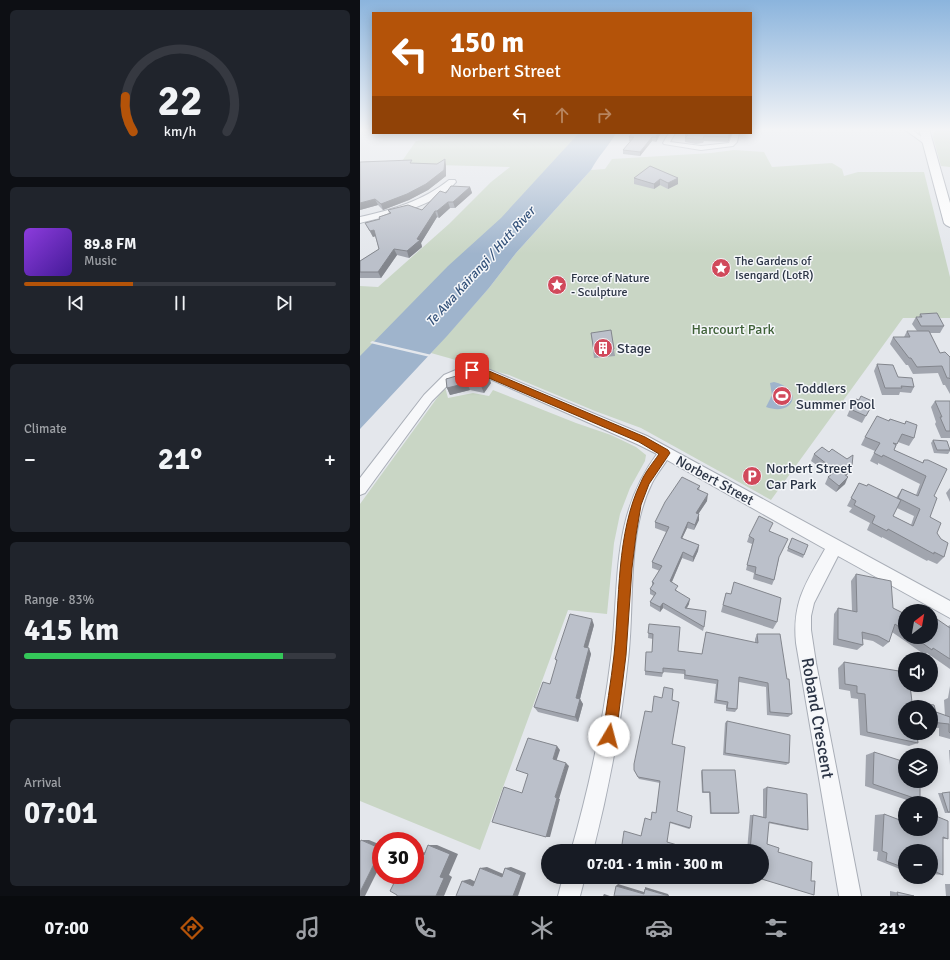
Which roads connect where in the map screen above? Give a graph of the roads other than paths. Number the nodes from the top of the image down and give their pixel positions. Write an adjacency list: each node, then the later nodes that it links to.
1 (935, 171): 4 (street)
2 (452, 182): 3 (street)
3 (360, 220)
4 (950, 223)
5 (665, 453): 6 (street, Norbert Street); 7 (street, Norbert Street); 9 (street)
6 (360, 489)
7 (835, 546): 8 (street, Norbert Street); 12 (street, Roband Crescent)
8 (950, 610)
9 (584, 844)
10 (572, 884): 11 (street)
11 (569, 896)
12 (850, 896)

